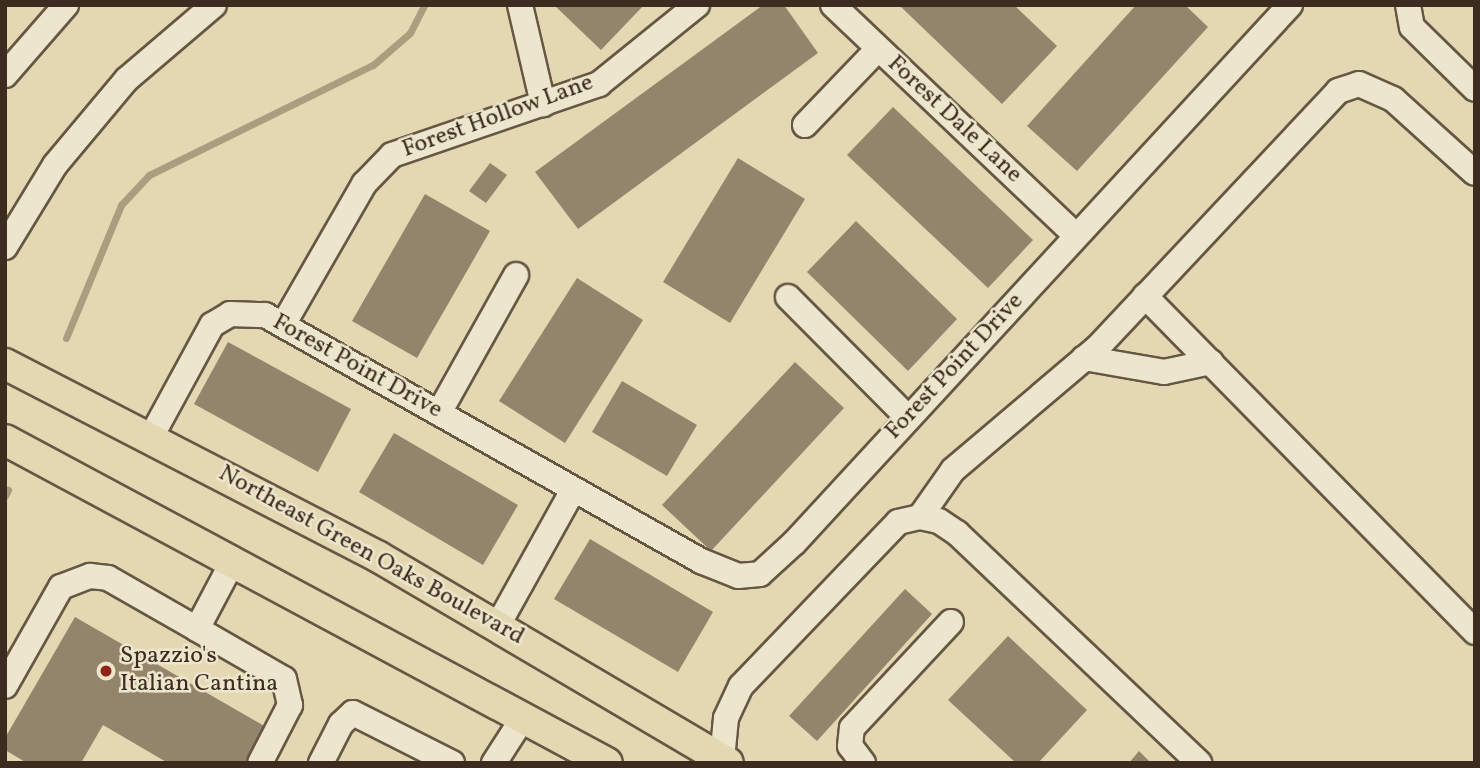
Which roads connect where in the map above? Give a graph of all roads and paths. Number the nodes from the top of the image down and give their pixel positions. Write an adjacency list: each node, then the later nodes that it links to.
1 (66, 5): 9 (street)
2 (214, 5): 15 (street)
3 (520, 5): 11 (street)
4 (697, 5): 11 (street, Forest Hollow Lane)
5 (833, 5): 8 (street, Forest Dale Lane)
6 (1290, 5): 14 (street, Forest Point Drive)
7 (1408, 5): 10 (street)
8 (878, 48): 12 (street); 14 (street, Forest Dale Lane)
9 (5, 75)
10 (1475, 89)
11 (542, 104): 19 (street, Forest Hollow Lane)
12 (804, 125)
13 (1475, 173): 17 (street)
14 (1076, 236): 24 (street, Forest Point Drive)
15 (5, 247)
16 (516, 275): 23 (street)
17 (1145, 296): 20 (street); 21 (street)
18 (788, 297): 24 (street)
19 (283, 325): 23 (street, Forest Point Drive); 25 (street, Forest Point Drive)
20 (1084, 358): 21 (street); 28 (street)
21 (1211, 362): 33 (street)
22 (5, 364): 25 (main road, Northeast Green Oaks Boulevard)
23 (439, 413): 27 (street, Forest Point Drive)
24 (908, 418): 27 (street, Forest Point Drive)
25 (151, 438): 31 (main road, Northeast Green Oaks Boulevard)
26 (5, 440): 29 (main road)
27 (573, 490): 31 (street)
28 (920, 517): 36 (street); 43 (street)
29 (233, 561): 32 (street); 35 (main road)
30 (951, 622): 42 (street)
31 (498, 625): 36 (main road, Northeast Green Oaks Boulevard)
32 (197, 629): 34 (street); 37 (street)
33 (1475, 632)
34 (5, 686)
35 (523, 718): 40 (street); 41 (main road)
36 (723, 762)
37 (260, 763)
38 (321, 763): 39 (street)
39 (452, 763)
40 (494, 763)
41 (607, 763)
42 (863, 763)
43 (1199, 763)

